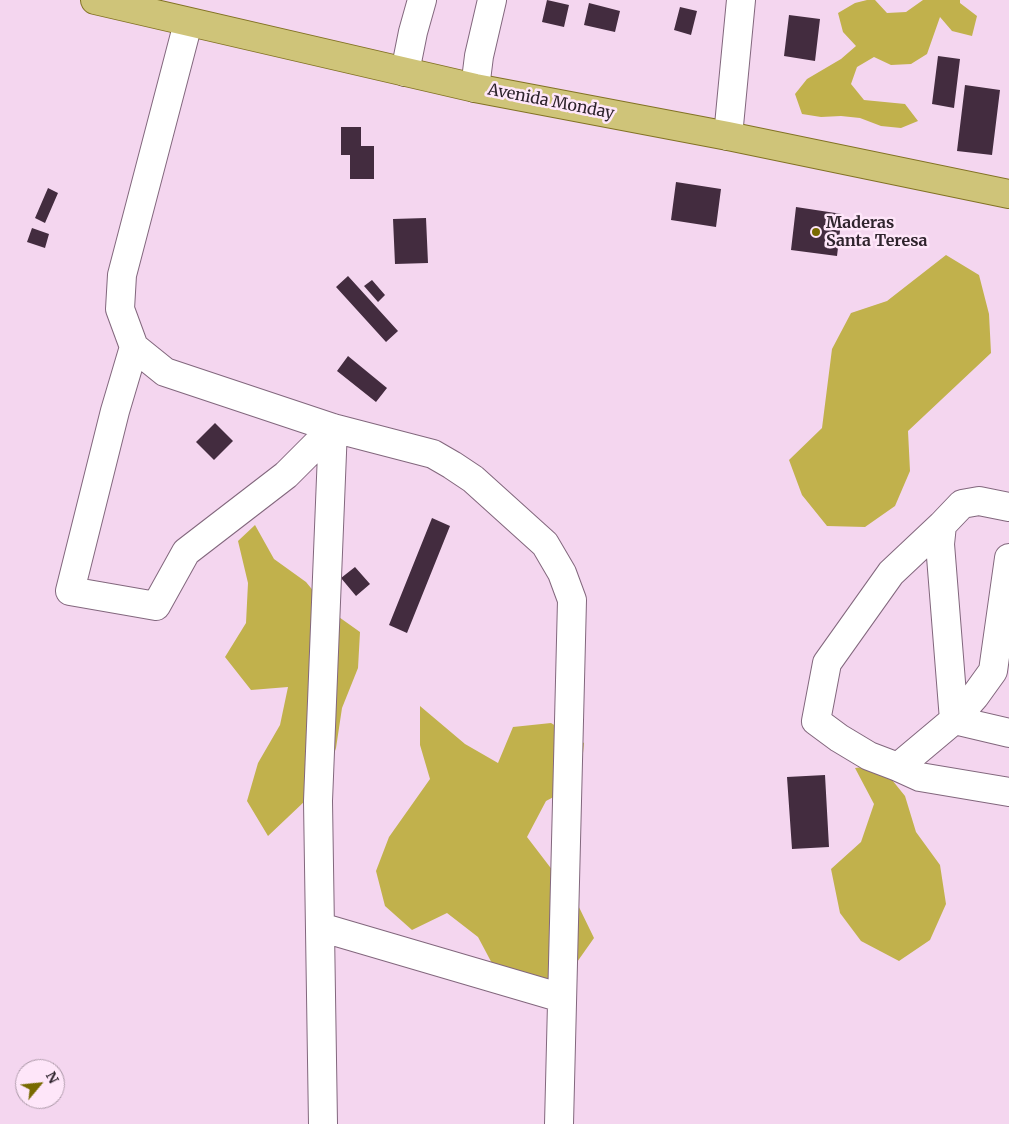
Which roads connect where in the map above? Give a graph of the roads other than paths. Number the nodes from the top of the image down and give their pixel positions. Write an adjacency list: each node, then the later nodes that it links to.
1 (94, 0): 5 (main road, Avenida Monday)
2 (422, 0): 6 (street)
3 (492, 0): 7 (street)
4 (741, 0): 8 (street)
5 (188, 23): 6 (main road, Avenida Monday); 10 (street)
6 (405, 72): 7 (main road, Avenida Monday)
7 (475, 88): 8 (main road, Avenida Monday)
8 (728, 136): 9 (main road, Avenida Monday)
9 (1009, 194)
10 (134, 347): 11 (street); 11 (street)
11 (333, 428): 19 (street); 20 (street)
12 (1009, 507): 13 (street)
13 (942, 525): 15 (street); 17 (street)
14 (1009, 558): 15 (street)
15 (954, 720): 16 (street); 17 (street)
16 (1006, 731)
17 (898, 767): 18 (street)
18 (1009, 792)
19 (320, 926): 20 (street); 21 (street)
20 (562, 998): 22 (street)
21 (323, 1124)
22 (559, 1124)

